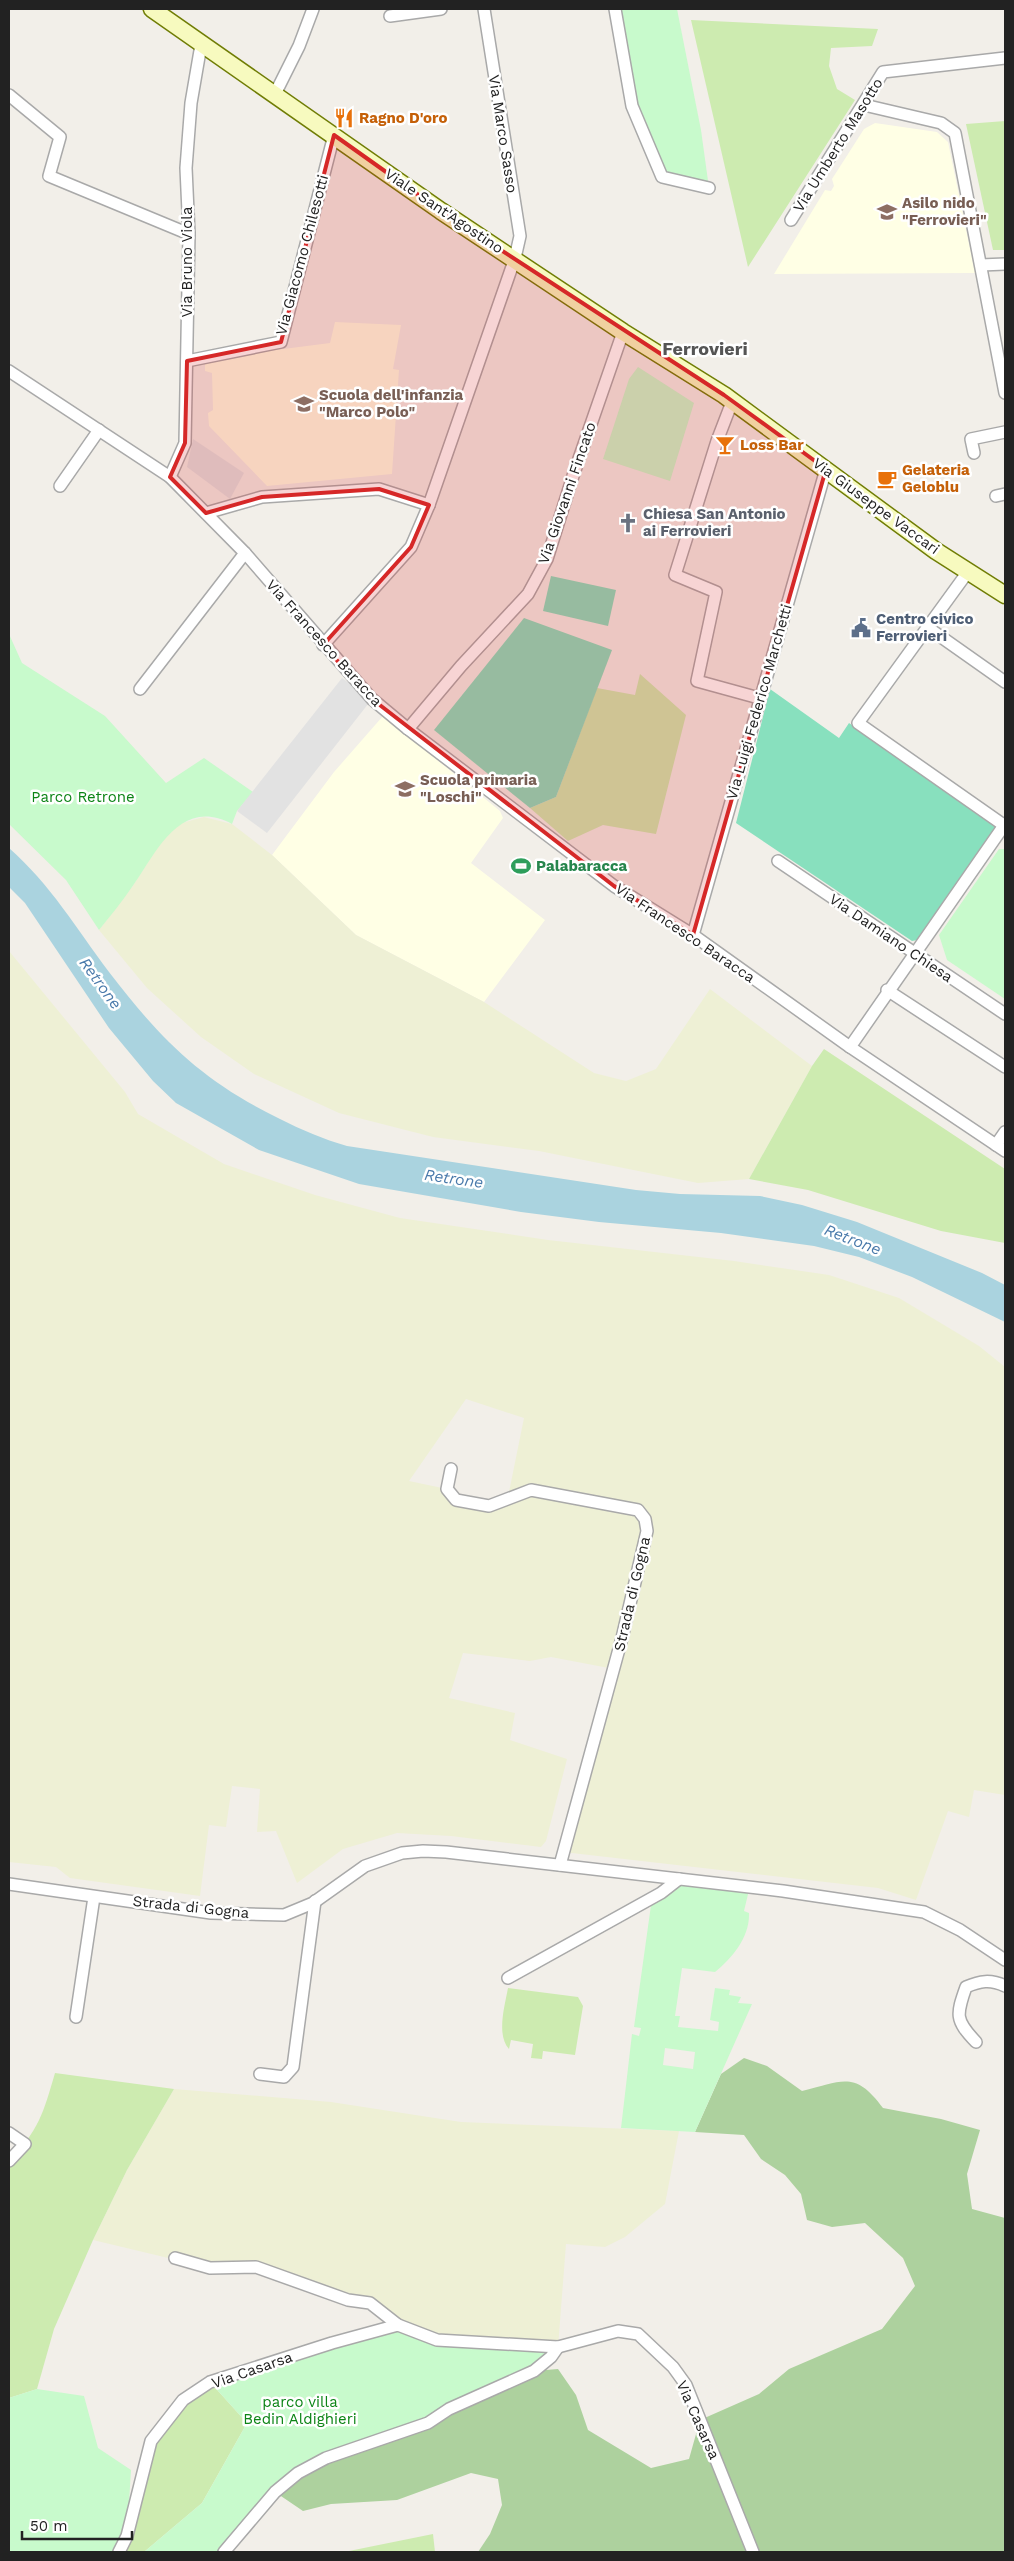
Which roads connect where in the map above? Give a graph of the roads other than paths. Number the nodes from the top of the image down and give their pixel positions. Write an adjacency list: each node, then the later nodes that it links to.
1 (152, 9): 6 (main road, Viale Sant'Agostino)
2 (313, 9): 11 (street)
3 (442, 9): 7 (street)
4 (484, 9): 17 (street, Via Marco Sasso)
5 (615, 9): 14 (street)
6 (170, 14): 8 (main road, Viale Sant'Agostino)
7 (390, 16)
8 (201, 45): 11 (main road, Viale Sant'Agostino); 16 (street, Via Bruno Viola)
9 (1005, 58): 12 (street, Via Umberto Masotto)
10 (9, 95): 16 (street)
11 (274, 96): 13 (main road, Viale Sant'Agostino)
12 (864, 104): 15 (street, Via Umberto Masotto); 19 (street)
13 (334, 135): 17 (main road, Viale Sant'Agostino); 21 (street, Via Giacomo Chilesotti)
14 (709, 188)
15 (791, 220)
16 (189, 234): 21 (street, Via Bruno Viola)
17 (515, 258): 20 (main road, Viale Sant'Agostino); 31 (street, Via Marco Sasso)
18 (1005, 264): 19 (street)
19 (981, 265): 23 (street)
20 (623, 332): 24 (main road, Viale Sant'Agostino); 41 (street, Via Giovanni Fincato)
21 (187, 361): 29 (street, Via Bruno Viola)
22 (9, 370): 25 (street, Via Francesco Baracca)
23 (1005, 393)
24 (728, 399): 28 (main road, Via Giuseppe Vaccari); 40 (street)
25 (99, 430): 29 (street, Via Francesco Baracca); 30 (street)
26 (1005, 432): 27 (street)
27 (974, 453)
28 (826, 469): 34 (main road, Via Giuseppe Vaccari); 40 (street, Via Luigi Federico Marchetti)
29 (170, 477): 32 (street, Via Francesco Baracca)
30 (60, 486)
31 (429, 505): 32 (street); 37 (street, Via Marco Sasso)
32 (206, 513): 33 (street, Via Francesco Baracca)
33 (245, 553): 37 (street, Via Francesco Baracca); 39 (street)
34 (967, 572): 35 (main road, Via Giuseppe Vaccari); 36 (street)
35 (1005, 595)
36 (927, 627): 38 (street); 42 (street)
37 (323, 645): 41 (street, Via Francesco Baracca)
38 (1005, 682)
39 (140, 689)
40 (759, 698): 44 (street, Via Luigi Federico Marchetti)
41 (408, 729): 44 (street, Via Francesco Baracca)
42 (1005, 825): 45 (street)
43 (778, 861): 45 (street, Via Damiano Chiesa)
44 (693, 935): 48 (street, Via Francesco Baracca)
45 (914, 954): 46 (street); 47 (street, Via Damiano Chiesa)
46 (887, 990): 48 (street); 49 (street)
47 (1005, 1014)
48 (850, 1047): 51 (street, Via Francesco Baracca)
49 (1005, 1067)
50 (1005, 1132): 51 (street)
51 (1001, 1148)
52 (451, 1469): 53 (street, Strada di Gogna)
53 (560, 1865): 54 (street, Strada di Gogna); 57 (street, Strada di Gogna)
54 (680, 1879): 58 (street, Strada di Gogna); 59 (street)
55 (9, 1884): 56 (street, Strada di Gogna)
56 (94, 1897): 57 (street, Strada di Gogna); 61 (street)
57 (316, 1901): 63 (street)
58 (1005, 1960)
59 (508, 1978)
60 (1005, 1986): 62 (street)
61 (76, 2016)
62 (976, 2042)
63 (260, 2074)
64 (9, 2132): 65 (street)
65 (9, 2161)
66 (175, 2258): 67 (street, Via Casarsa)
67 (398, 2325): 68 (street, Via Casarsa); 69 (street, Via Casarsa)
68 (558, 2347): 70 (street); 71 (street, Via Casarsa)
69 (119, 2552)
70 (224, 2552)
71 (753, 2552)

